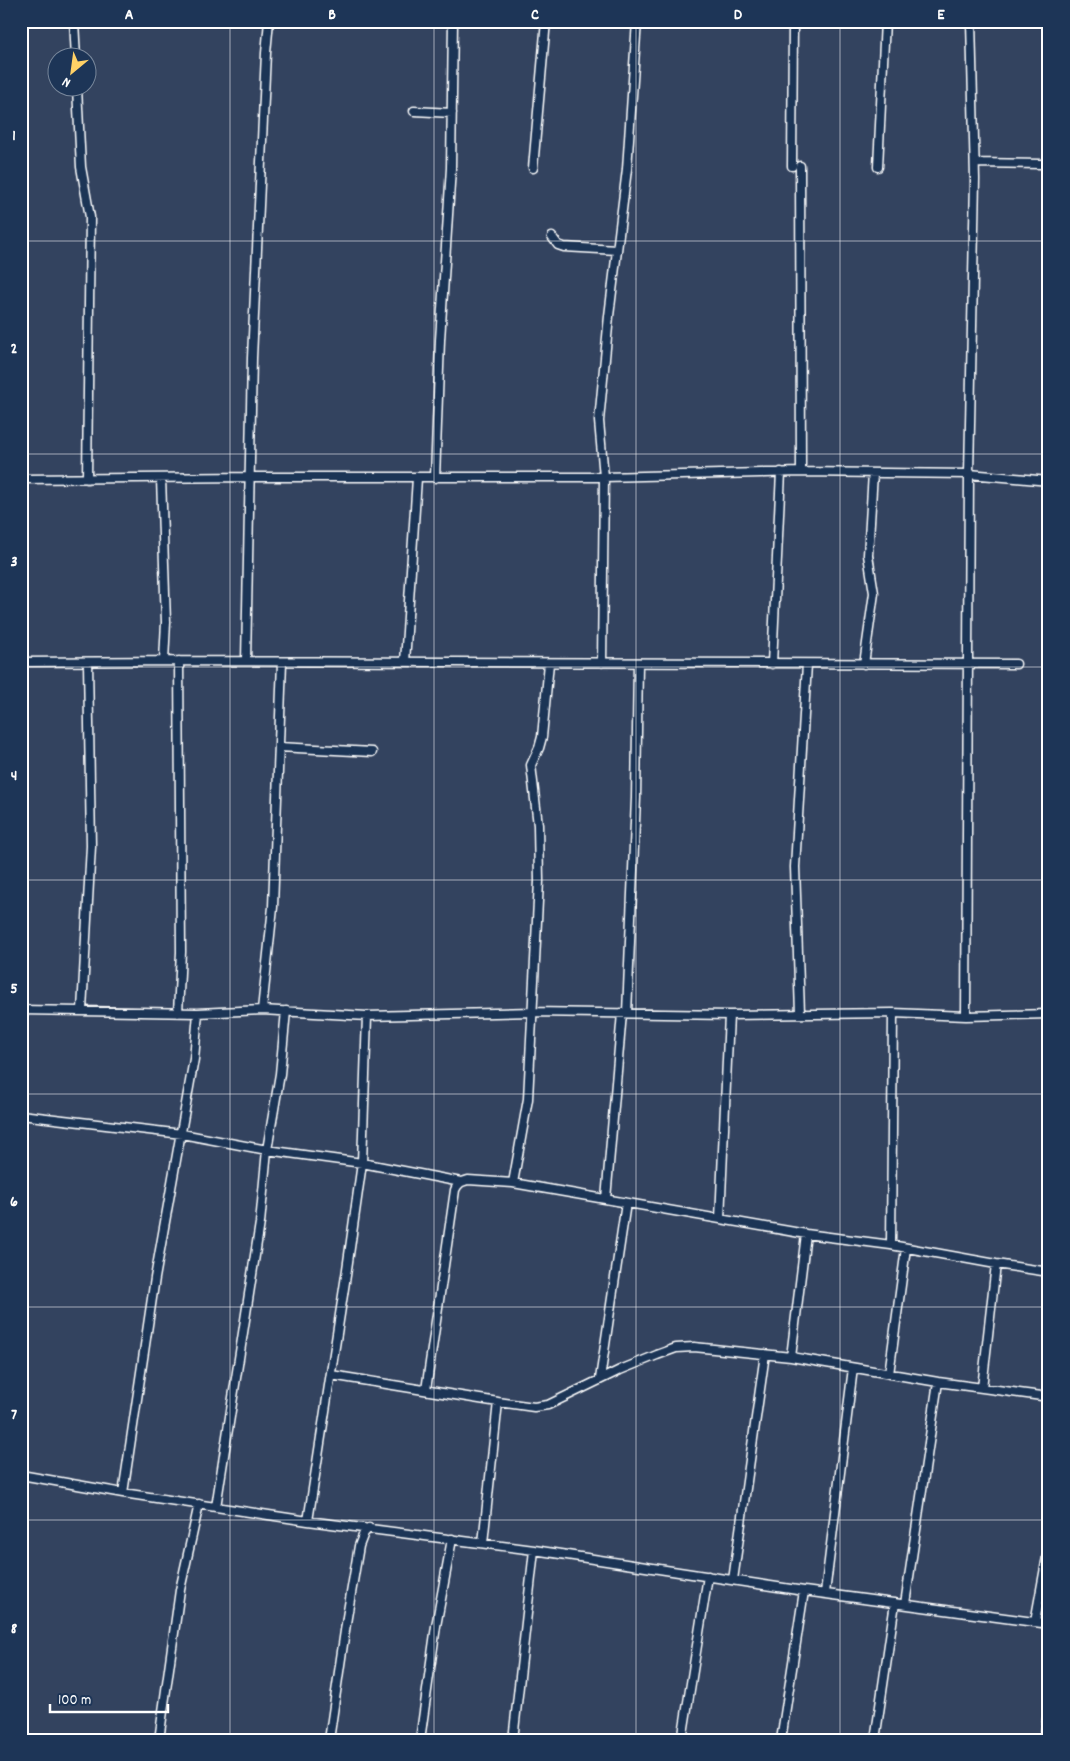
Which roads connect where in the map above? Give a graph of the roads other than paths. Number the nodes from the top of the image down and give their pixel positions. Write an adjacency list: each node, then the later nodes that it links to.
1 (74, 21): 9 (street)
2 (269, 21): 23 (street)
3 (453, 21): 12 (street)
4 (546, 21): 16 (street)
5 (637, 21): 18 (street)
6 (793, 21): 20 (street)
7 (885, 21): 15 (street)
8 (971, 21): 13 (street)
9 (75, 48)
10 (78, 98): 25 (street)
11 (414, 111): 12 (street)
12 (452, 113): 28 (street)
13 (975, 163): 14 (street); 22 (street)
14 (1041, 164)
15 (878, 167)
16 (533, 168)
17 (552, 237): 18 (street)
18 (616, 250): 24 (street)
19 (781, 472): 20 (street); 24 (street); 42 (street)
20 (801, 472): 21 (street)
21 (873, 473): 22 (street); 44 (street)
22 (969, 474): 30 (street); 38 (street)
23 (250, 477): 26 (street); 27 (street); 33 (street)
24 (604, 477): 28 (street); 40 (street)
25 (87, 478): 26 (street); 29 (street)
26 (161, 478): 31 (street)
27 (417, 478): 28 (street); 37 (street)
28 (435, 478)
29 (21, 479)
30 (1049, 481)
31 (164, 661): 32 (street); 35 (street)
32 (179, 661): 33 (street); 53 (street)
33 (246, 661): 36 (street)
34 (21, 662): 35 (street)
35 (88, 662): 49 (street)
36 (282, 662): 37 (street); 46 (street)
37 (405, 662): 39 (street)
38 (968, 662): 44 (street); 45 (street); 61 (street)
39 (549, 663): 40 (street); 52 (street)
40 (602, 663): 41 (street)
41 (638, 663): 42 (street); 55 (street)
42 (772, 664): 43 (street)
43 (808, 664): 44 (street); 57 (street)
44 (864, 664)
45 (1016, 664)
46 (279, 747): 47 (street); 50 (street)
47 (372, 752)
48 (21, 1010): 49 (street)
49 (82, 1010): 53 (street)
50 (262, 1010): 51 (street); 54 (street)
51 (286, 1011): 60 (street); 64 (street)
52 (533, 1012): 55 (street); 60 (street); 67 (street)
53 (178, 1013): 54 (street)
54 (198, 1013): 63 (street)
55 (625, 1013): 59 (street); 68 (street)
56 (892, 1013): 57 (street); 61 (street); 72 (street)
57 (800, 1014): 59 (street)
58 (1049, 1014): 61 (street)
59 (729, 1015): 70 (street)
60 (367, 1016): 65 (street)
61 (966, 1016)
62 (21, 1115): 63 (street)
63 (182, 1134): 64 (street); 88 (street)
64 (267, 1150): 65 (street); 90 (street)
65 (362, 1163): 66 (street); 80 (street)
66 (461, 1182): 67 (street); 84 (street)
67 (513, 1183): 68 (street)
68 (606, 1199): 69 (street)
69 (626, 1202): 70 (street); 81 (street)
70 (720, 1219): 71 (street)
71 (806, 1234): 72 (street); 77 (street)
72 (891, 1245): 73 (street)
73 (906, 1248): 74 (street); 79 (street)
74 (996, 1264): 75 (street); 83 (street)
75 (1049, 1272)
76 (765, 1354): 77 (street); 81 (street); 98 (street)
77 (791, 1358): 78 (street)
78 (853, 1368): 79 (street); 100 (street)
79 (889, 1374): 82 (street)
80 (331, 1375): 84 (street); 91 (street)
81 (600, 1380): 86 (street)
82 (938, 1382): 83 (street); 102 (street)
83 (982, 1388): 85 (street)
84 (426, 1390): 86 (street)
85 (1049, 1397)
86 (498, 1402): 94 (street)
87 (21, 1475): 88 (street)
88 (123, 1493): 89 (street)
89 (199, 1504): 90 (street); 106 (street)
90 (216, 1507): 91 (street)
91 (308, 1520): 92 (street)
92 (369, 1528): 93 (street); 107 (street)
93 (452, 1539): 94 (street); 108 (street)
94 (483, 1543): 96 (street)
95 (1049, 1546): 103 (street)
96 (534, 1550): 97 (street); 109 (street)
97 (708, 1576): 98 (street); 110 (street)
98 (733, 1580): 99 (street)
99 (804, 1590): 100 (street); 111 (street)
100 (825, 1594): 101 (street)
101 (895, 1603): 102 (street); 112 (street)
102 (906, 1604): 103 (street)
103 (1035, 1622): 104 (street)
104 (1049, 1624)
105 (1049, 1707): 113 (street)
106 (159, 1740)
107 (329, 1740)
108 (420, 1740)
109 (513, 1740)
110 (682, 1740)
111 (781, 1740)
112 (875, 1740)
113 (1044, 1740)

